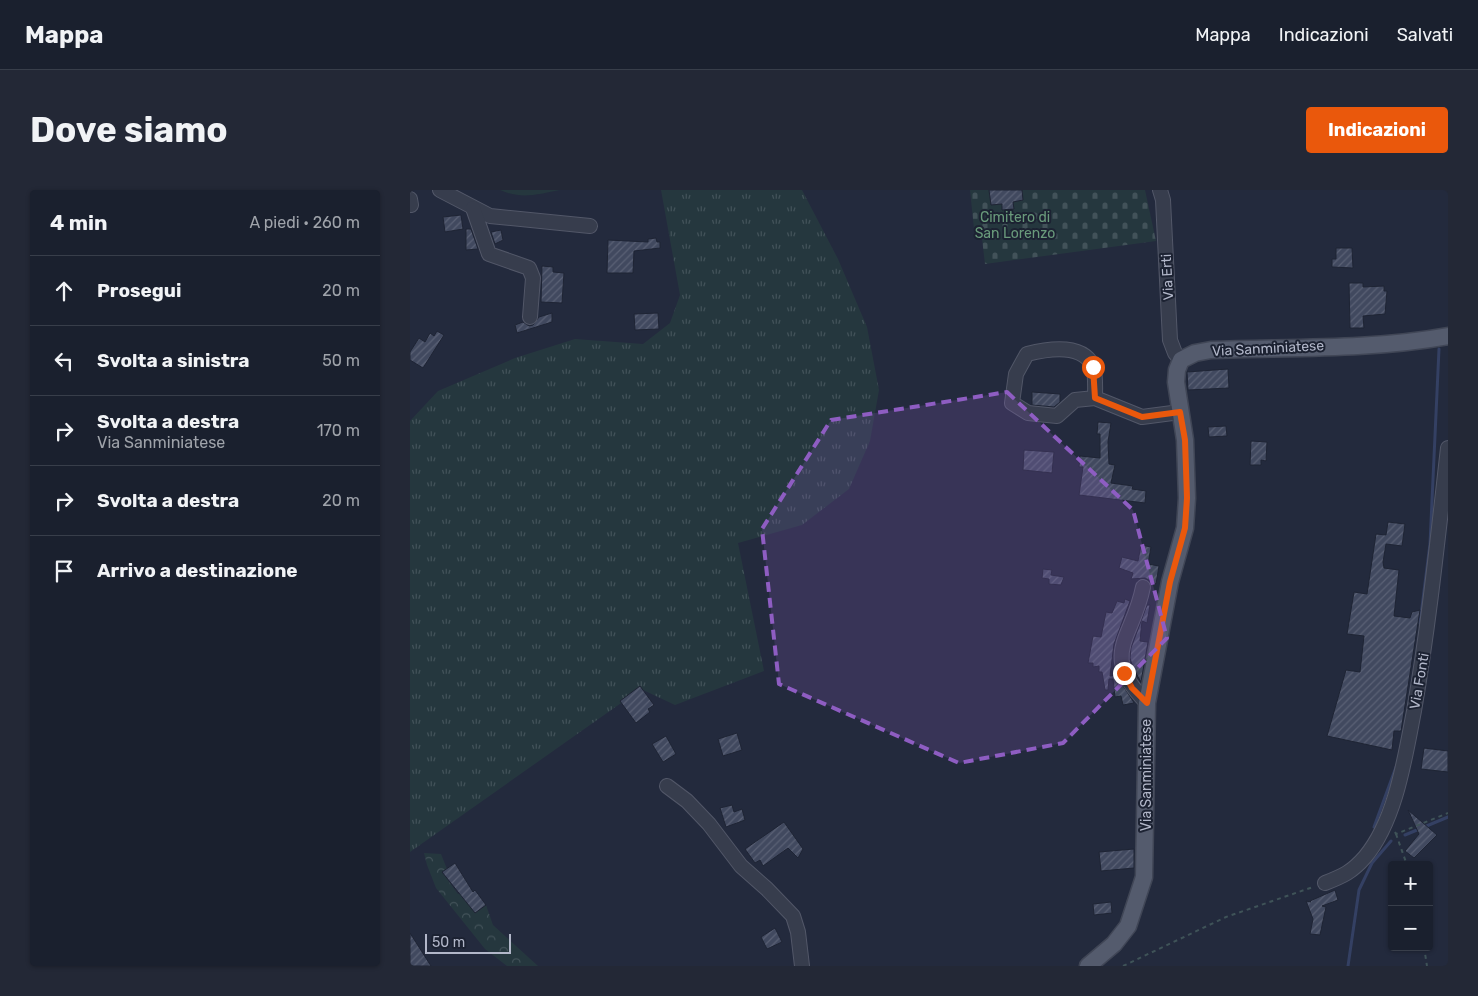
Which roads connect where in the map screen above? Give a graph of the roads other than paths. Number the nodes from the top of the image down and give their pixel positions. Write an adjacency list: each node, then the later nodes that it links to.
1 (440, 190): 3 (street)
2 (1160, 190): 7 (street, Via Erti)
3 (474, 208): 4 (street); 5 (street)
4 (590, 226)
5 (530, 317)
6 (1448, 336): 7 (main road, Via Sanminiatese)
7 (1181, 360): 9 (main road, Via Sanminiatese)
8 (1095, 398): 8 (street); 9 (street)
9 (1180, 412): 12 (main road, Via Sanminiatese)
10 (1448, 448): 14 (street, Via Fonti)
11 (1143, 587): 12 (street)
12 (1147, 703): 18 (main road, Via Sanminiatese)
13 (667, 786): 15 (street)
14 (1325, 883)
15 (798, 932): 16 (street); 17 (street)
16 (802, 966)
17 (811, 966)
18 (1088, 966)

